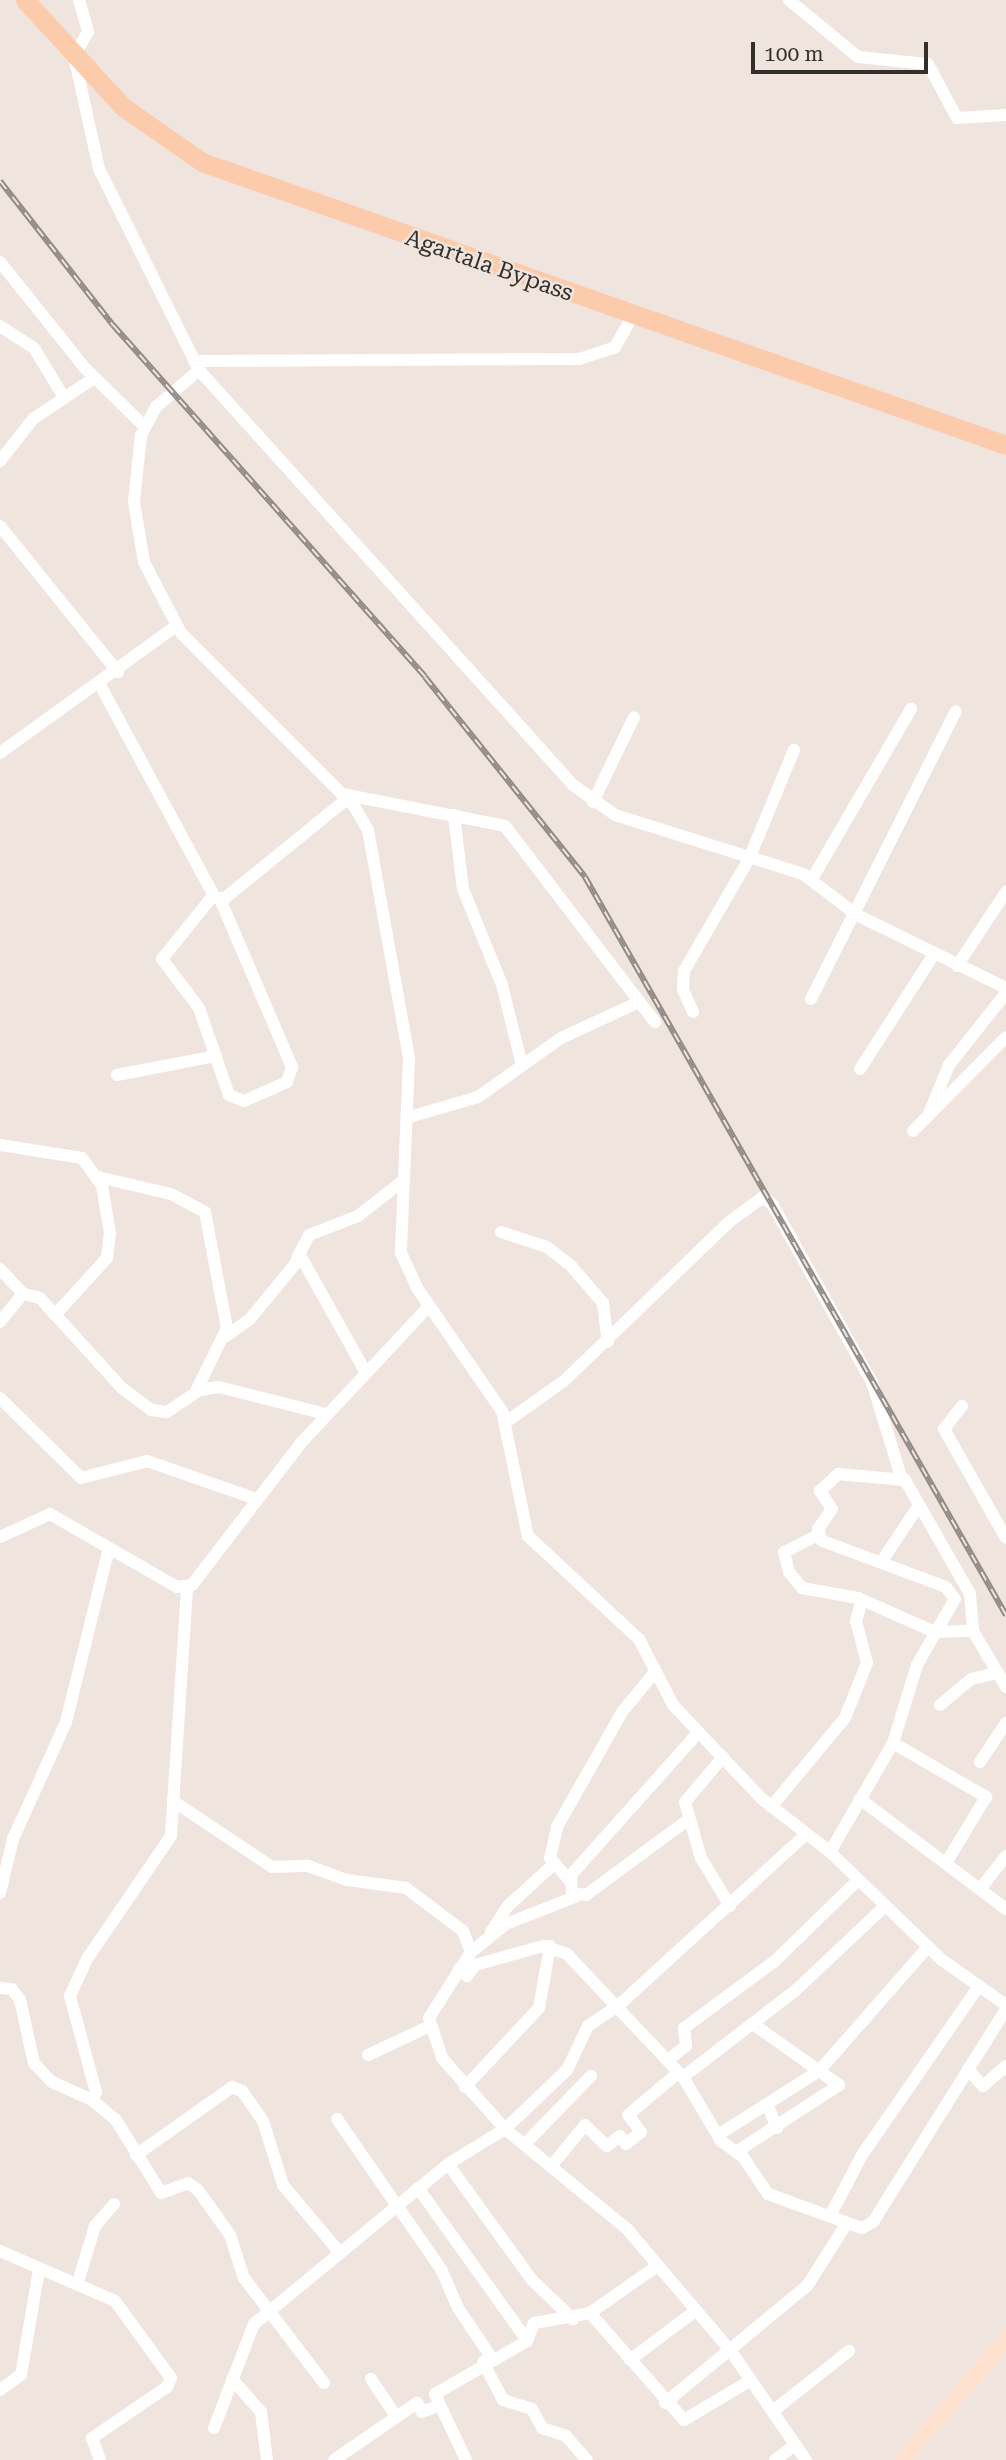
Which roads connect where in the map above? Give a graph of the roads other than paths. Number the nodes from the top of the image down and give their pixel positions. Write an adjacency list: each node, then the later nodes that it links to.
1 (25, 0): 4 (highway, Agartala Bypass)
2 (79, 0): 4 (street)
3 (789, 0): 5 (street)
4 (74, 56): 7 (highway, Agartala Bypass); 9 (street)
5 (1006, 115)
6 (0, 262): 10 (street)
7 (633, 316): 9 (street); 13 (highway, Agartala Bypass)
8 (0, 326): 11 (street)
9 (196, 365): 12 (street); 25 (street)
10 (94, 378): 11 (street); 12 (street)
11 (63, 396): 14 (street)
12 (145, 427): 16 (street)
13 (1006, 445)
14 (0, 461)
15 (0, 526): 17 (street)
16 (176, 626): 17 (street); 24 (street)
17 (118, 672): 18 (street)
18 (100, 685): 23 (street); 30 (street)
19 (911, 709): 28 (street)
20 (956, 711): 31 (street)
21 (634, 717): 25 (street)
22 (794, 750): 27 (street)
23 (0, 753)
24 (344, 796): 26 (street); 30 (street); 45 (street)
25 (593, 802): 27 (street)
26 (454, 815): 36 (street); 41 (street)
27 (750, 859): 28 (street); 37 (street)
28 (812, 879): 31 (street)
29 (1006, 892): 33 (street)
30 (216, 898): 40 (street); 40 (street)
31 (857, 915): 32 (street); 35 (street)
32 (934, 954): 33 (street); 42 (street)
33 (957, 966): 34 (street)
34 (1006, 990): 44 (street)
35 (811, 999)
36 (639, 1002): 38 (street); 41 (street)
37 (693, 1012)
38 (655, 1022)
39 (1006, 1037): 44 (street)
40 (216, 1056): 43 (street)
41 (522, 1065): 45 (street)
42 (860, 1069)
43 (117, 1074)
44 (928, 1116): 46 (street)
45 (409, 1118): 49 (street)
46 (913, 1131)
47 (0, 1145): 48 (street)
48 (98, 1177): 55 (street); 57 (street)
49 (404, 1180): 51 (street); 54 (street)
50 (501, 1232): 58 (street)
51 (297, 1258): 57 (street); 59 (street)
52 (0, 1269): 53 (street)
53 (23, 1294): 55 (street); 56 (street)
54 (429, 1306): 59 (street); 64 (street)
55 (55, 1315): 60 (street)
56 (0, 1322)
57 (226, 1336): 60 (street)
58 (608, 1342): 64 (street); 65 (street)
59 (365, 1371): 63 (street)
60 (195, 1393): 63 (street)
61 (0, 1398): 66 (street)
62 (962, 1406): 70 (street)
63 (326, 1414): 66 (street)
64 (506, 1422): 77 (street)
65 (901, 1477): 67 (street); 68 (street)
66 (257, 1499): 73 (street)
67 (919, 1505): 72 (street); 75 (street)
68 (818, 1535): 72 (street); 74 (street)
69 (0, 1537): 71 (street)
70 (1006, 1538)
71 (110, 1548): 73 (street); 98 (street)
72 (882, 1561): 76 (street)
73 (187, 1587): 87 (street)
74 (862, 1600): 76 (street); 88 (street)
75 (973, 1631): 76 (street); 78 (street)
76 (934, 1632): 83 (street)
77 (655, 1672): 82 (street); 94 (street)
78 (998, 1674): 79 (street); 80 (street)
79 (1006, 1687)
80 (940, 1705)
81 (1006, 1723): 85 (street)
82 (699, 1732): 84 (street); 96 (street)
83 (892, 1743): 86 (street); 93 (street)
84 (723, 1757): 88 (street); 89 (street)
85 (980, 1762)
86 (860, 1798): 91 (street); 93 (street)
87 (173, 1801): 106 (street); 122 (street)
88 (771, 1807): 90 (street)
89 (689, 1819): 99 (street); 100 (street)
90 (806, 1834): 91 (street); 100 (street)
91 (830, 1852): 95 (street)
92 (1006, 1856): 97 (street)
93 (946, 1863): 97 (street)
94 (554, 1864): 96 (street); 103 (street)
95 (858, 1880): 101 (street); 115 (street)
96 (570, 1881): 99 (street)
97 (980, 1889): 102 (street)
98 (0, 1893)
99 (575, 1897): 103 (street)
100 (730, 1906): 110 (street)
101 (885, 1906): 105 (street); 112 (street)
102 (1006, 1909)
103 (488, 1937): 106 (street)
104 (550, 1946): 107 (street); 110 (street); 121 (street)
105 (928, 1947): 108 (street); 118 (street)
106 (471, 1952): 107 (street)
107 (459, 1969): 113 (street)
108 (979, 1986): 111 (street); 136 (street)
109 (0, 1988): 122 (street)
110 (619, 2006): 115 (street); 126 (street)
111 (1006, 2007): 117 (street)
112 (753, 2024): 118 (street); 119 (street)
113 (430, 2026): 114 (street); 121 (street)
114 (369, 2055)
115 (668, 2060): 119 (street)
116 (1006, 2066): 117 (street)
117 (968, 2069): 137 (street)
118 (819, 2071): 123 (street); 125 (street)
119 (681, 2075): 127 (street); 132 (street)
120 (591, 2076): 128 (street)
121 (464, 2087): 126 (street)
122 (92, 2100): 130 (street)
123 (767, 2104): 125 (street); 127 (street)
124 (337, 2119): 135 (street)
125 (777, 2128): 129 (street)
126 (505, 2129): 128 (street); 131 (street)
127 (718, 2134): 129 (street)
128 (525, 2144): 132 (street)
129 (736, 2152): 136 (street)
130 (136, 2155): 139 (street); 144 (street)
131 (448, 2164): 133 (street); 146 (street)
132 (553, 2164): 140 (street)
133 (418, 2188): 135 (street); 148 (street)
134 (114, 2204): 142 (street)
135 (397, 2206): 139 (street); 151 (street)
136 (830, 2216): 137 (street)
137 (847, 2223): 149 (street)
138 (0, 2251): 141 (street)
139 (340, 2253): 144 (street)
140 (657, 2266): 143 (street); 145 (street)
141 (39, 2270): 142 (street); 157 (street)
142 (77, 2285): 164 (street)
143 (695, 2311): 149 (street); 152 (street)
144 (267, 2313): 153 (street); 156 (street)
145 (590, 2313): 146 (street); 152 (street)
146 (573, 2319): 148 (street)
147 (1006, 2340): 171 (main road)
148 (527, 2341): 151 (street)
149 (730, 2350): 155 (street); 159 (street)
150 (849, 2351): 160 (street)
151 (487, 2360): 158 (street); 168 (street)
152 (630, 2360): 159 (street)
153 (232, 2379): 162 (street); 165 (street)
154 (371, 2379): 161 (street)
155 (751, 2380): 159 (street); 160 (street)
156 (324, 2383)
157 (0, 2390)
158 (438, 2399): 161 (street); 167 (street)
159 (665, 2403)
160 (773, 2412): 163 (street)
161 (396, 2416): 166 (street)
162 (214, 2428)
163 (796, 2444): 169 (street); 170 (street)
164 (100, 2460)
165 (267, 2460)
166 (334, 2460)
167 (466, 2460)
168 (587, 2460)
169 (775, 2460)
170 (806, 2460)
171 (902, 2460)

